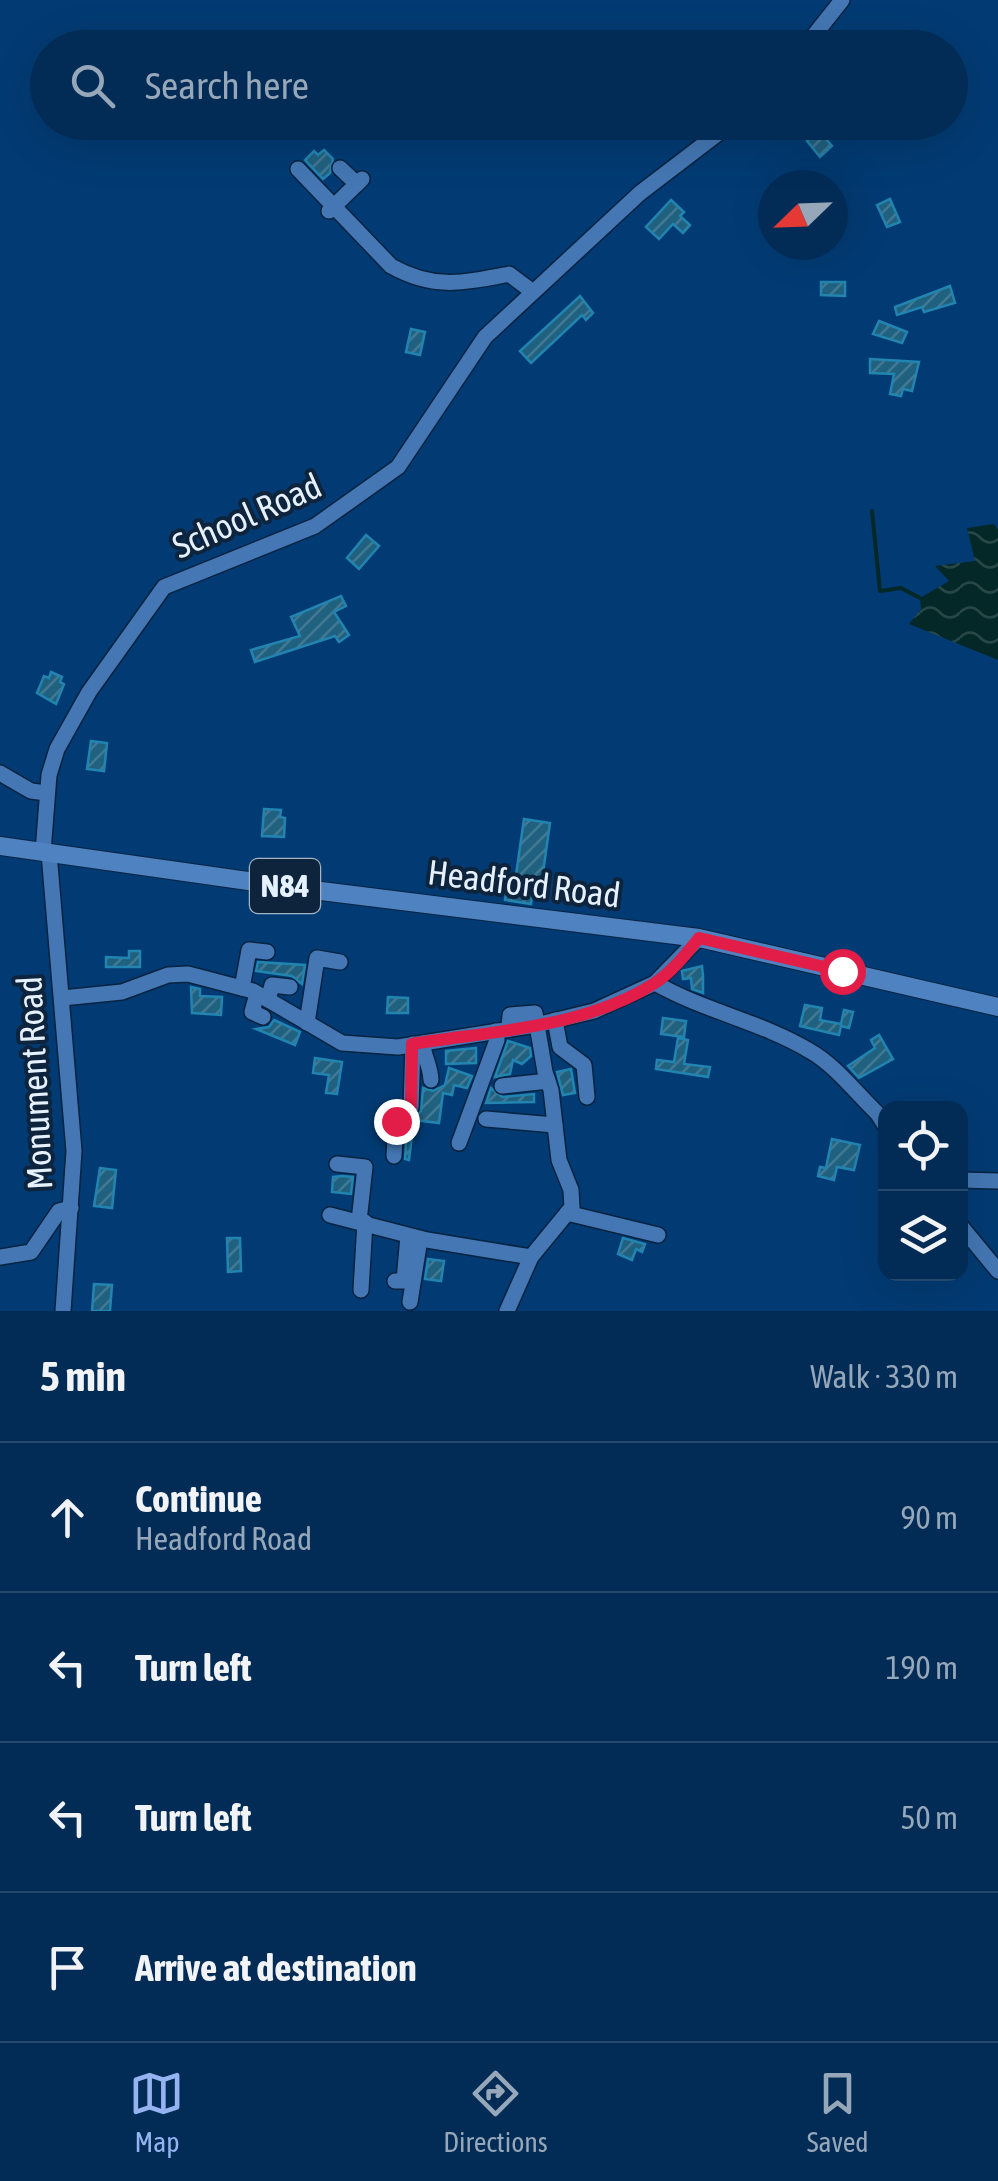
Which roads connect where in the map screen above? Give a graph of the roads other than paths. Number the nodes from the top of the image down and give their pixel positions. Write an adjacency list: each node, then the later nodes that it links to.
1 (842, 0): 2 (street)
2 (818, 30)
3 (710, 140): 7 (street, School Road)
4 (340, 168): 6 (street)
5 (298, 169): 6 (street)
6 (330, 209): 7 (street)
7 (534, 292): 9 (street, School Road)
8 (0, 773): 9 (street)
9 (46, 793): 11 (street, School Road)
10 (0, 846): 11 (main road, N84)
11 (43, 852): 12 (main road, Headford Road / N84); 18 (street, Monument Road)
12 (699, 938): 15 (street); 19 (main road, Headford Road / N84)
13 (267, 952): 17 (street)
14 (340, 962): 22 (street)
15 (655, 983): 21 (street); 30 (street)
16 (290, 987): 17 (street)
17 (256, 994): 18 (street); 20 (street); 22 (street)
18 (62, 998): 38 (street, Monument Road)
19 (998, 1007)
20 (264, 1017)
21 (555, 1020): 23 (street); 29 (street)
22 (306, 1023): 25 (street)
23 (536, 1025): 24 (street); 27 (street)
24 (503, 1030): 25 (street); 33 (street)
25 (418, 1044): 26 (street); 34 (street)
26 (430, 1080)
27 (548, 1081): 28 (street); 32 (street)
28 (502, 1086)
29 (587, 1097)
30 (878, 1114)
31 (486, 1119): 32 (street)
32 (555, 1125): 39 (street)
33 (459, 1143)
34 (394, 1156)
35 (336, 1164): 41 (street)
36 (968, 1180): 37 (street)
37 (998, 1181)
38 (71, 1208): 47 (street); 52 (street, Monument Road)
39 (568, 1213): 43 (street); 46 (street)
40 (330, 1215): 41 (street)
41 (362, 1222): 44 (street); 50 (street)
42 (968, 1232): 45 (street)
43 (658, 1235)
44 (414, 1237): 46 (street); 49 (street); 51 (street)
45 (992, 1252): 48 (street)
46 (531, 1257): 53 (street)
47 (0, 1258)
48 (998, 1271)
49 (395, 1281)
50 (361, 1290)
51 (410, 1302)
52 (64, 1311)
53 (507, 1311)

